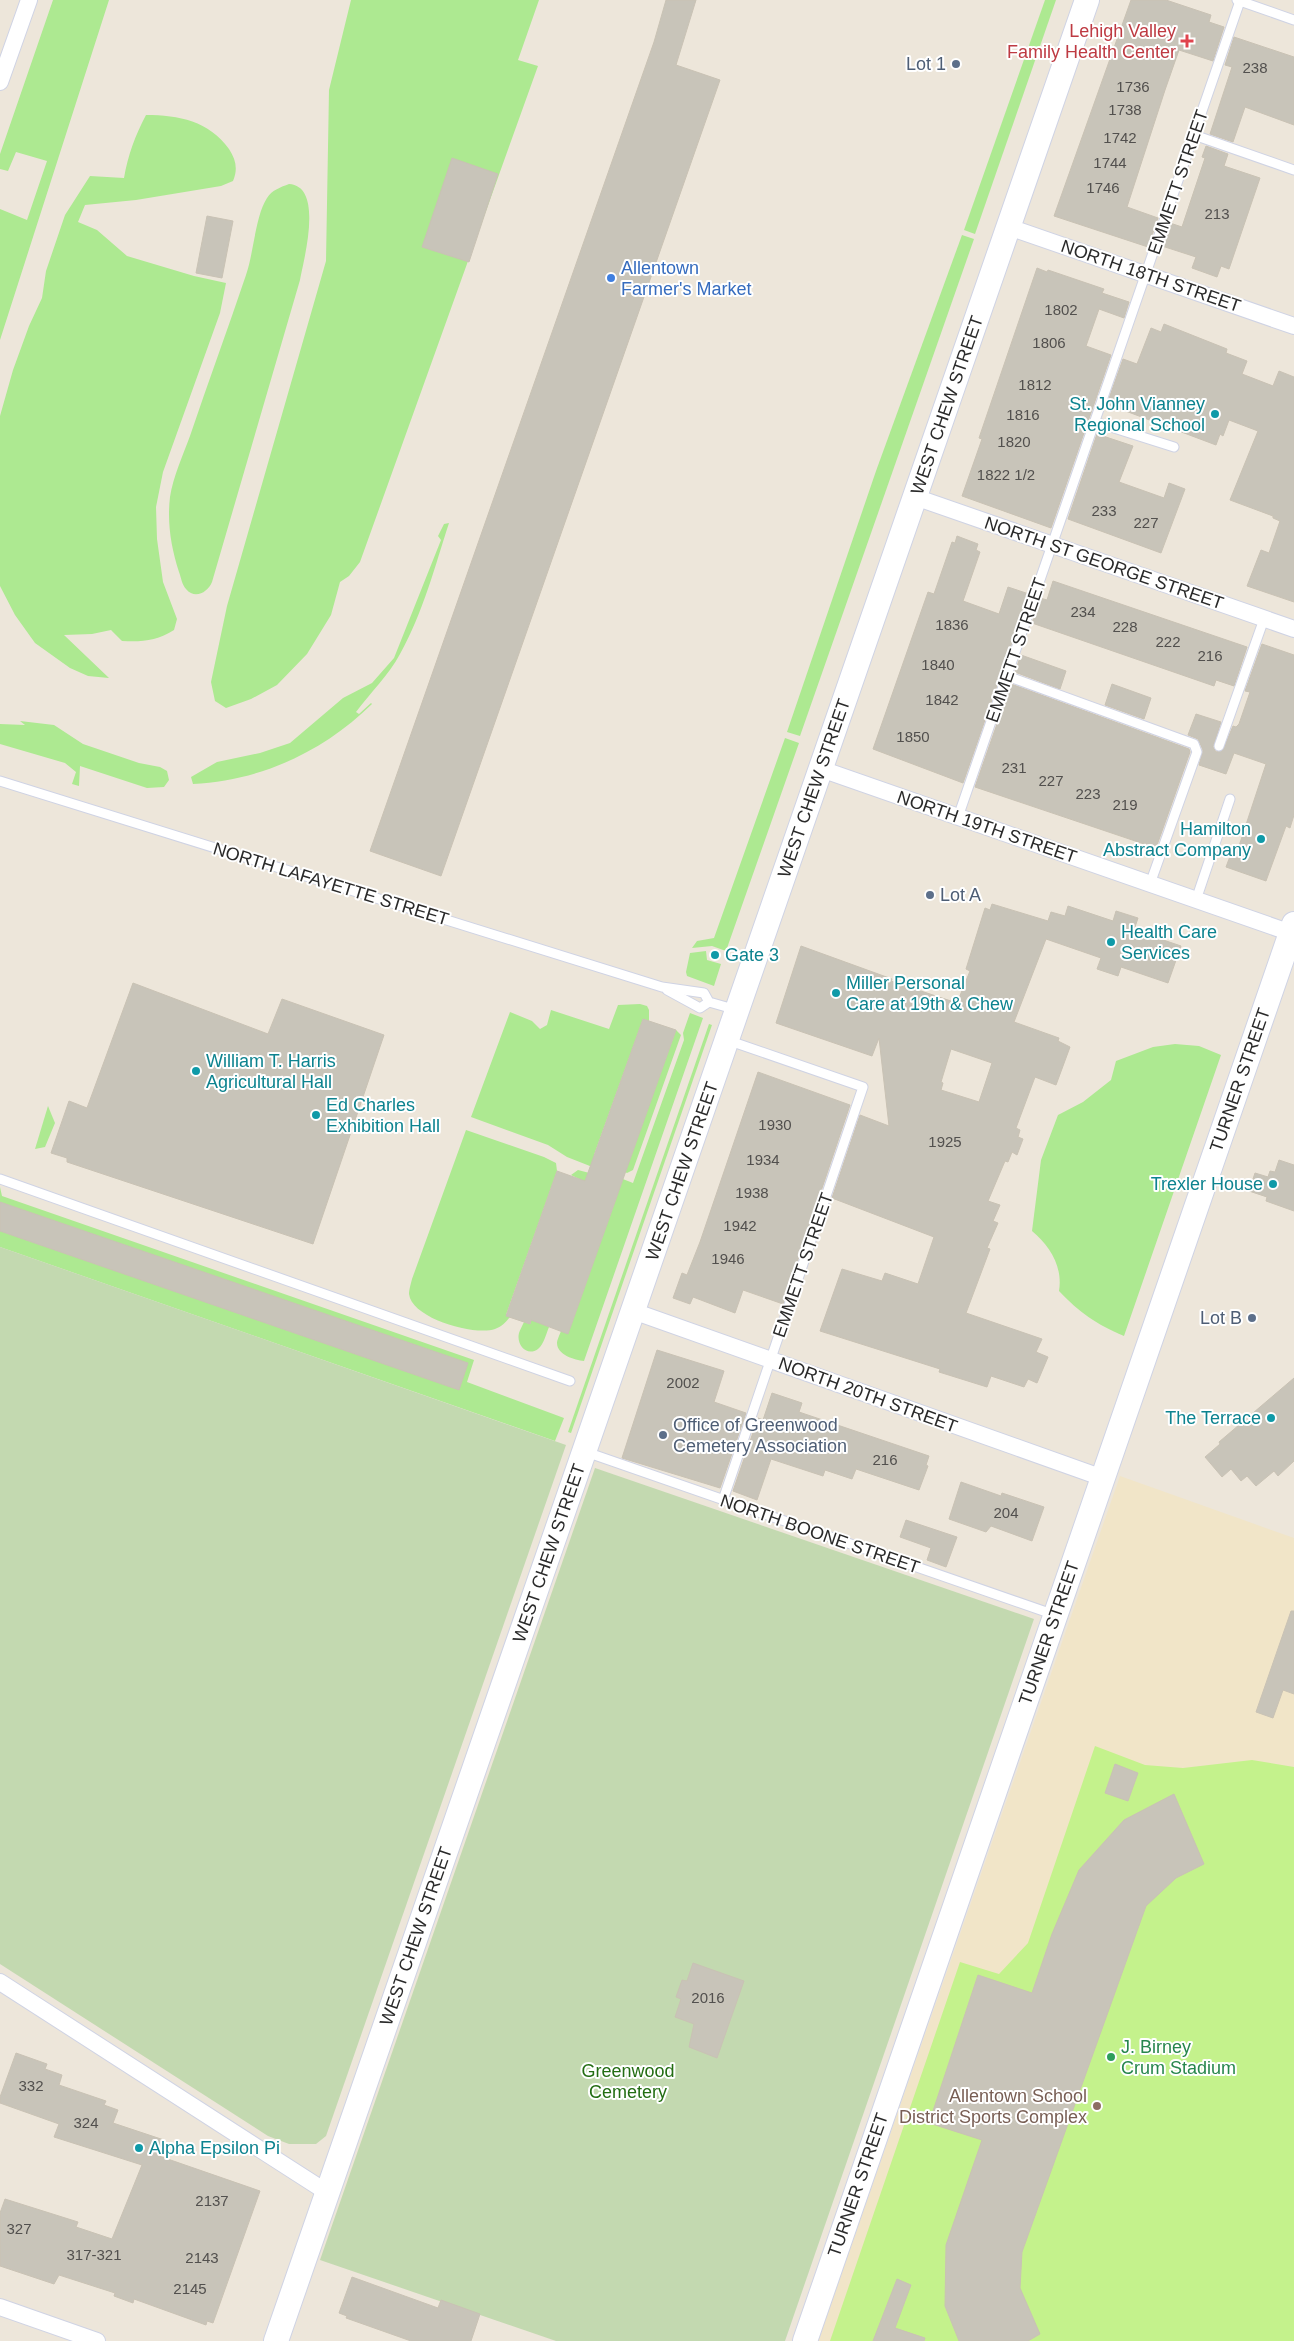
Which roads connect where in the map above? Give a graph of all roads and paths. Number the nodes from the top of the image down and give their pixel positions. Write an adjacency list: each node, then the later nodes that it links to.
1 (28, 0): 5 (street)
2 (1087, 0): 8 (street, WEST CHEW STREET)
3 (1238, 1): 4 (lane); 6 (lane, EMMETT STREET)
4 (1294, 20)
5 (0, 82)
6 (1194, 135): 7 (lane); 9 (lane, EMMETT STREET)
7 (1294, 170)
8 (1008, 227): 9 (street, NORTH 18TH STREET); 13 (street, WEST CHEW STREET)
9 (1146, 274): 10 (street, NORTH 18TH STREET); 11 (lane, EMMETT STREET)
10 (1294, 326)
11 (1095, 422): 12 (lane); 14 (lane, EMMETT STREET)
12 (1174, 447)
13 (915, 497): 14 (street, NORTH ST GEORGE STREET); 19 (street, WEST CHEW STREET)
14 (1052, 545): 15 (street, NORTH ST GEORGE STREET); 17 (lane, EMMETT STREET)
15 (1264, 619): 16 (street, NORTH ST GEORGE STREET); 18 (lane)
16 (1294, 629)
17 (1006, 676): 22 (lane, EMMETT STREET); 23 (lane)
18 (1219, 746)
19 (821, 768): 22 (street, NORTH 19TH STREET); 26 (street, WEST CHEW STREET)
20 (0, 781): 26 (lane, NORTH LAFAYETTE STREET)
21 (1230, 799): 24 (lane)
22 (958, 817): 23 (street, NORTH 19TH STREET)
23 (1150, 884): 24 (street, NORTH 19TH STREET)
24 (1196, 900): 25 (street, NORTH 19TH STREET)
25 (1293, 930): 33 (street, TURNER STREET)
26 (737, 1010): 27 (street, WEST CHEW STREET)
27 (727, 1040): 29 (street, WEST CHEW STREET); 30 (lane, EMMETT STREET)
28 (0, 1179): 31 (lane)
29 (633, 1311): 30 (street, NORTH 20TH STREET); 32 (street, WEST CHEW STREET)
30 (771, 1361): 33 (street, NORTH 20TH STREET); 34 (lane, EMMETT STREET)
31 (570, 1381)
32 (584, 1452): 34 (lane, NORTH BOONE STREET); 37 (street, WEST CHEW STREET)
33 (1103, 1478): 35 (street, TURNER STREET)
34 (723, 1500): 35 (lane, NORTH BOONE STREET)
35 (1055, 1616): 41 (street, TURNER STREET)
36 (0, 1982): 37 (street)
37 (328, 2193): 40 (street, WEST CHEW STREET)
38 (0, 2307): 39 (street)
39 (96, 2341)
40 (276, 2341)
41 (805, 2341)

